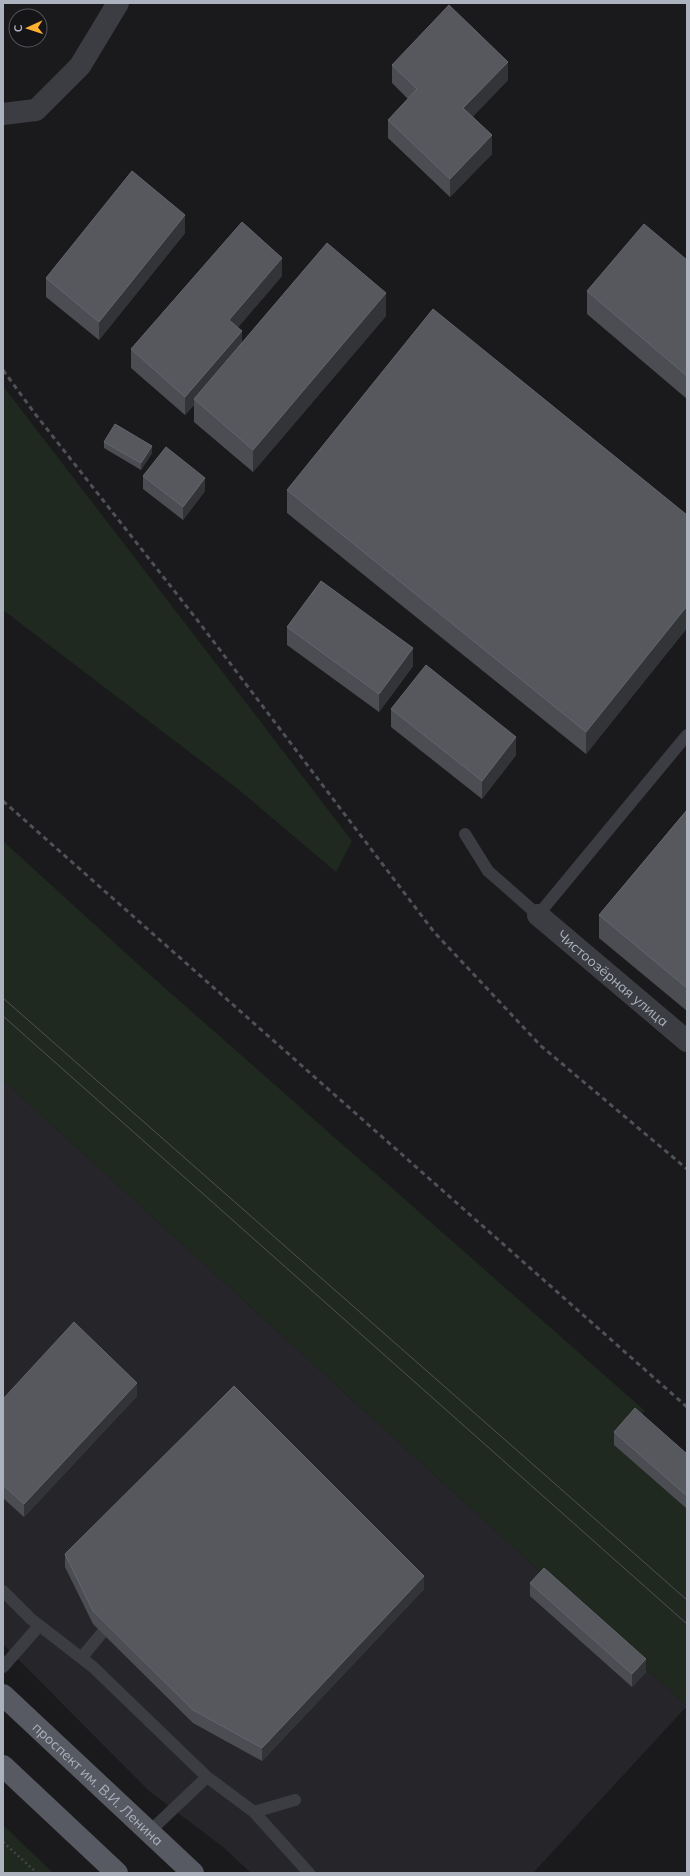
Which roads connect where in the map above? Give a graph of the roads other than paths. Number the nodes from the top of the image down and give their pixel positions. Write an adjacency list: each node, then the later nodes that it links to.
1 (118, 3): 2 (street)
2 (3, 114)
3 (687, 735): 5 (lane)
4 (465, 834): 5 (lane)
5 (538, 915): 6 (street, Чистоозёрная улица)
6 (687, 1041)
7 (3, 1591): 8 (lane)
8 (39, 1626): 10 (lane); 11 (lane)
9 (102, 1633): 10 (lane)
10 (82, 1657): 14 (lane)
11 (3, 1667)
12 (3, 1695): 17 (main road, проспект им. В.И. Ленина)
13 (3, 1766): 18 (main road)
14 (207, 1777): 16 (lane); 17 (lane)
15 (295, 1800): 16 (lane)
16 (254, 1812): 20 (lane)
17 (149, 1832): 19 (main road, проспект им. В.И. Ленина)
18 (117, 1873)
19 (193, 1873)
20 (309, 1873)

